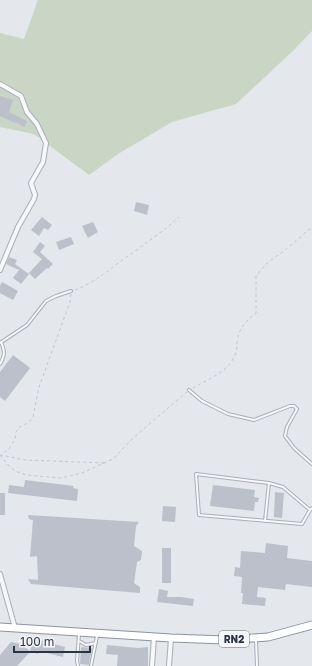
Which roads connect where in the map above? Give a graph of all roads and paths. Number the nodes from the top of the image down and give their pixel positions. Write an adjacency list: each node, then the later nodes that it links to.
1 (0, 84): 4 (street)
2 (179, 216): 5 (path)
3 (312, 227): 8 (path)
4 (0, 270)
5 (71, 291): 6 (lane); 9 (path)
6 (0, 343): 7 (lane)
7 (0, 364)
8 (189, 390): 10 (path); 11 (lane)
9 (0, 455): 10 (path); 10 (path)
10 (106, 464)
11 (312, 464)
12 (269, 483): 13 (lane); 14 (lane); 14 (lane)
13 (311, 509): 14 (lane)
14 (265, 521)
15 (0, 574): 18 (street)
16 (312, 625): 23 (highway, RN2)
17 (0, 627): 18 (highway, RN2)
18 (16, 628): 19 (highway, RN2)
19 (80, 633): 20 (highway, RN2); 24 (lane)
20 (97, 634): 21 (highway, RN2); 25 (lane)
21 (154, 637): 22 (highway, RN2); 28 (street)
22 (171, 638): 23 (highway, RN2); 29 (street)
23 (256, 639): 30 (lane)
24 (79, 641): 25 (lane); 26 (lane)
25 (96, 643): 27 (lane)
26 (78, 666)
27 (91, 666)
28 (152, 666)
29 (168, 666)
30 (257, 666)

